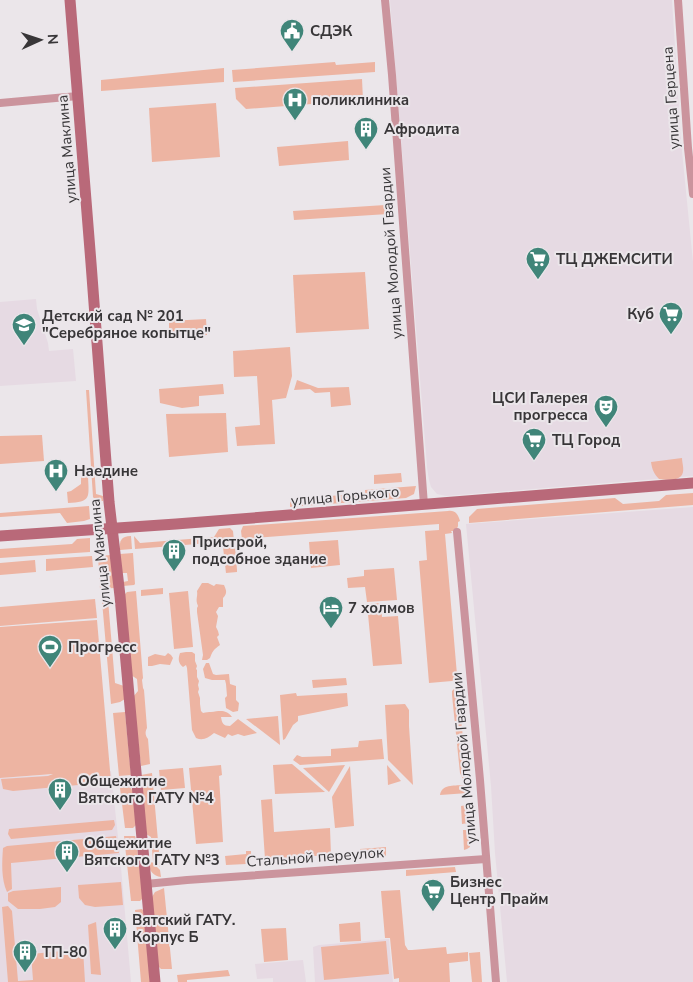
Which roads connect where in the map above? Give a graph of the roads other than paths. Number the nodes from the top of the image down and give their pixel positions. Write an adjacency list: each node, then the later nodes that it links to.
1 (70, 0): 4 (street, улица Маклина)
2 (386, 0): 8 (street, улица Молодой Гвардии)
3 (678, 0): 6 (street, улица Герцена)
4 (78, 96): 5 (street); 9 (street, улица Маклина)
5 (0, 103)
6 (693, 194)
7 (693, 483): 8 (street, улица Горького)
8 (424, 505): 9 (street, улица Горького)
9 (112, 529): 11 (street, улица Горького); 13 (street, улица Маклина)
10 (457, 532): 12 (street, улица Молодой Гвардии)
11 (0, 536)
12 (486, 859): 13 (street, Стальной переулок); 15 (street, улица Молодой Гвардии)
13 (146, 884): 14 (street, улица Маклина)
14 (155, 982)
15 (496, 982)

